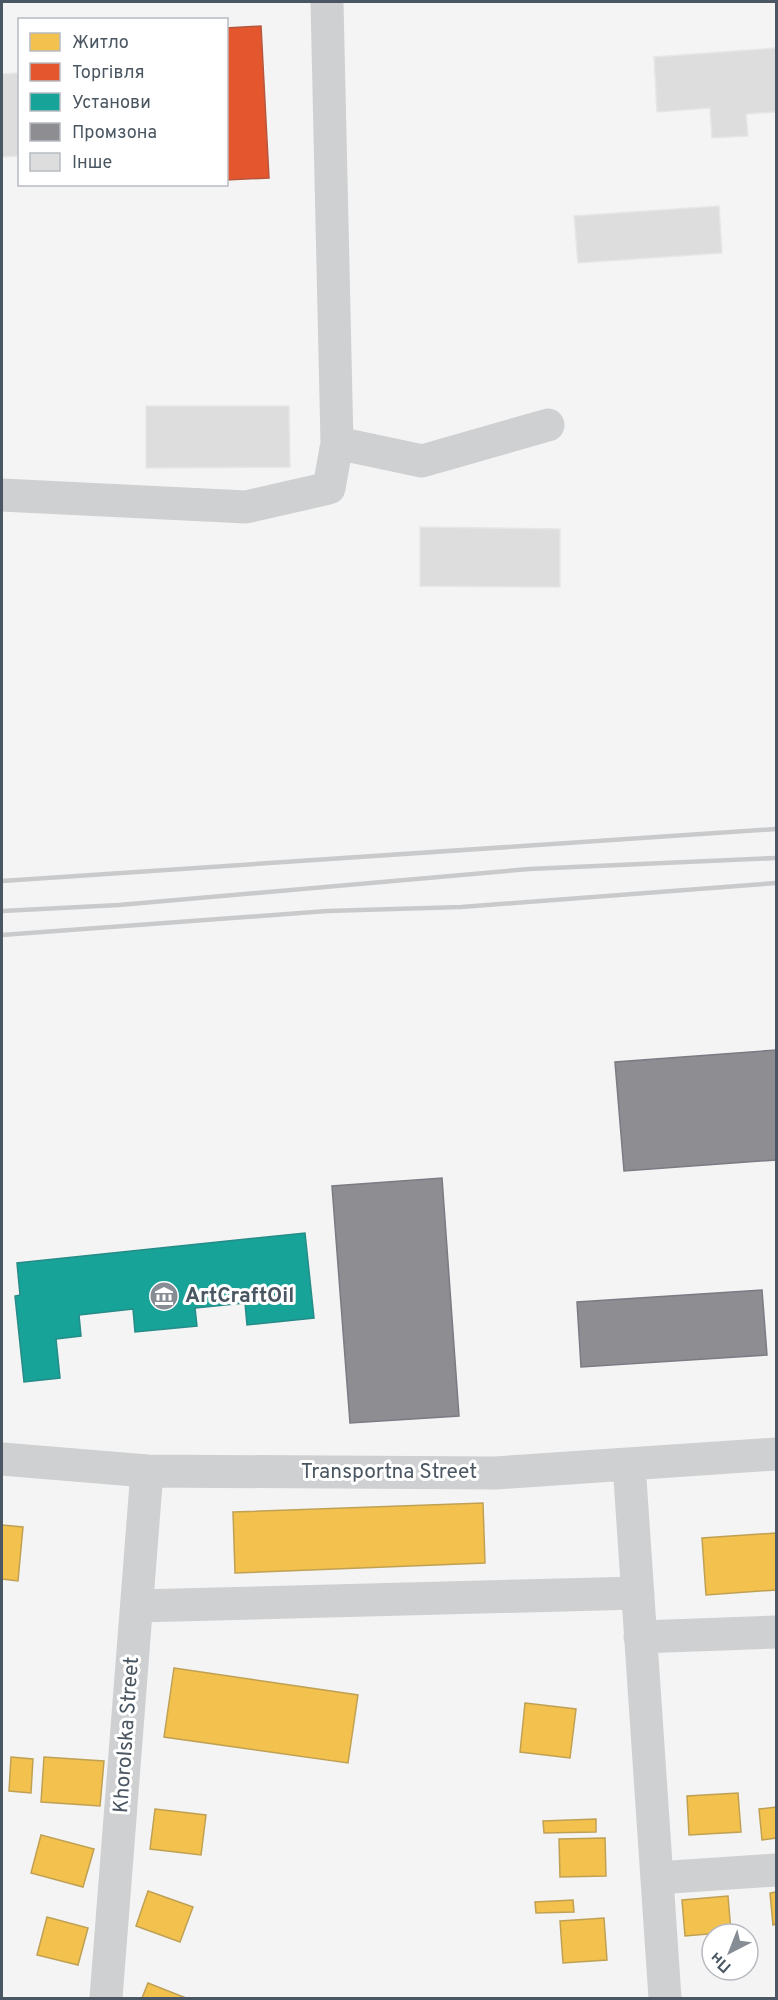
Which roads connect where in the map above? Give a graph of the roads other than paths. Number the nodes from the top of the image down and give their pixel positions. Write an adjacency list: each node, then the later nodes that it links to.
1 (327, 2): 3 (street)
2 (548, 425): 3 (street)
3 (337, 443): 4 (street)
4 (2, 495)
5 (777, 1454): 7 (street, Transportna Street)
6 (2, 1459): 8 (street, Transportna Street)
7 (629, 1464): 8 (street, Transportna Street); 9 (street)
8 (147, 1471): 10 (street, Khorolska Street)
9 (638, 1593): 10 (street); 12 (street)
10 (136, 1606): 15 (street, Khorolska Street)
11 (777, 1632): 12 (street)
12 (640, 1637): 14 (street)
13 (777, 1870): 14 (street)
14 (657, 1878): 16 (street)
15 (106, 1998)
16 (665, 1998)

